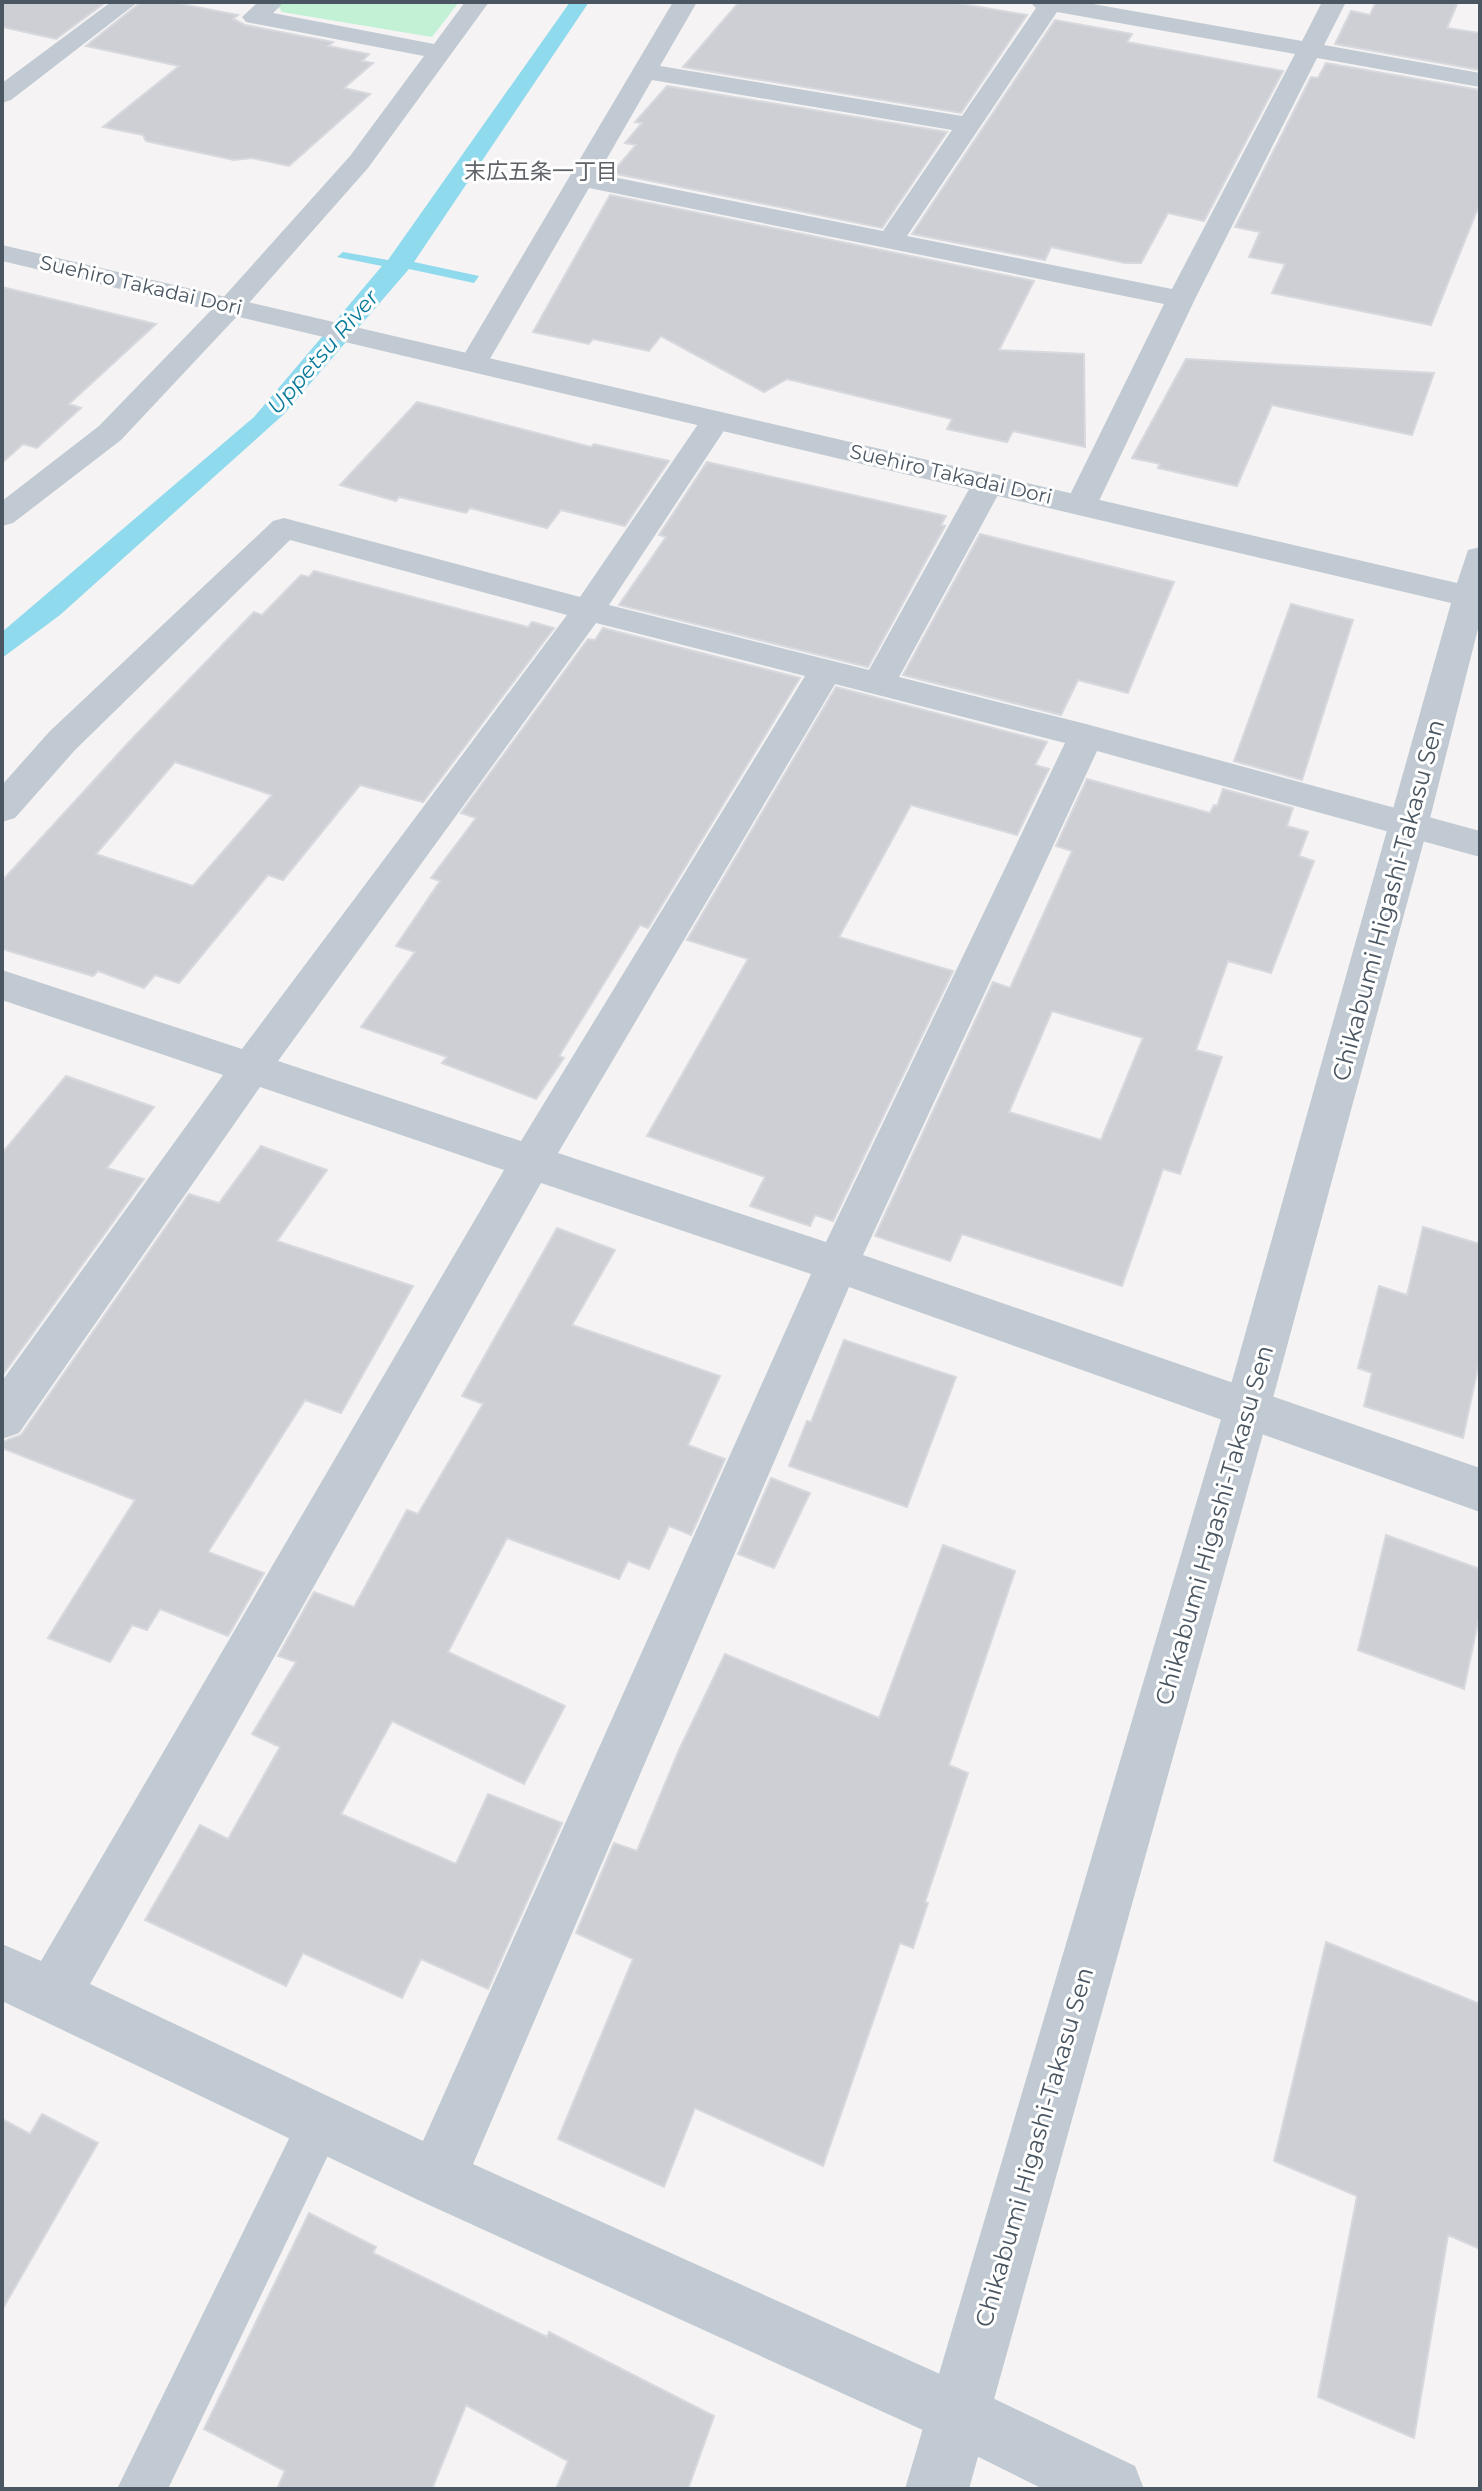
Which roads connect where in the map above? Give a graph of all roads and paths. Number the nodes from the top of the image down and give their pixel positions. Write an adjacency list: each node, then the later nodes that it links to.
1 (126, 2): 11 (street)
2 (272, 2): 8 (street)
3 (477, 2): 8 (street)
4 (685, 2): 9 (street)
5 (1334, 2): 7 (street)
6 (1048, 3): 7 (street); 12 (street)
7 (1310, 50): 10 (street); 16 (street)
8 (440, 52): 17 (street)
9 (645, 71): 12 (street); 13 (street)
10 (1480, 80)
11 (2, 95)
12 (969, 125): 14 (street)
13 (582, 179): 14 (street); 18 (street)
14 (890, 241): 16 (street)
15 (2, 253): 17 (street, Suehiro Takadai Dori)
16 (1181, 299): 21 (street)
17 (231, 306): 18 (street, Suehiro Takadai Dori); 22 (street)
18 (474, 363): 19 (street, Suehiro Takadai Dori)
19 (716, 420): 20 (street, Suehiro Takadai Dori); 24 (street)
20 (989, 482): 21 (street, Suehiro Takadai Dori); 26 (street)
21 (1082, 503): 23 (street, Suehiro Takadai Dori)
22 (8, 504)
23 (1477, 584): 29 (street, Chikabumi Higashi-Takasu Sen)
24 (588, 610): 25 (street); 28 (street); 32 (street)
25 (825, 671): 26 (street); 33 (street)
26 (878, 684): 27 (street)
27 (1086, 736): 29 (street); 34 (street)
28 (2, 809)
29 (1409, 826): 30 (street); 35 (street, Chikabumi Higashi-Takasu Sen)
30 (1480, 844)
31 (2, 985): 32 (street)
32 (250, 1069): 33 (street); 36 (street)
33 (531, 1162): 34 (street); 38 (street)
34 (837, 1264): 35 (street); 40 (street)
35 (1247, 1409): 37 (street); 41 (street, Chikabumi Higashi-Takasu Sen)
36 (2, 1418)
37 (1480, 1490)
38 (27, 1983): 39 (street)
39 (321, 2122): 40 (street); 42 (lane)
40 (437, 2178): 41 (street)
41 (958, 2414): 43 (street, Chikabumi Higashi-Takasu Sen); 44 (street)
42 (142, 2489)
43 (937, 2489)
44 (1112, 2489)

